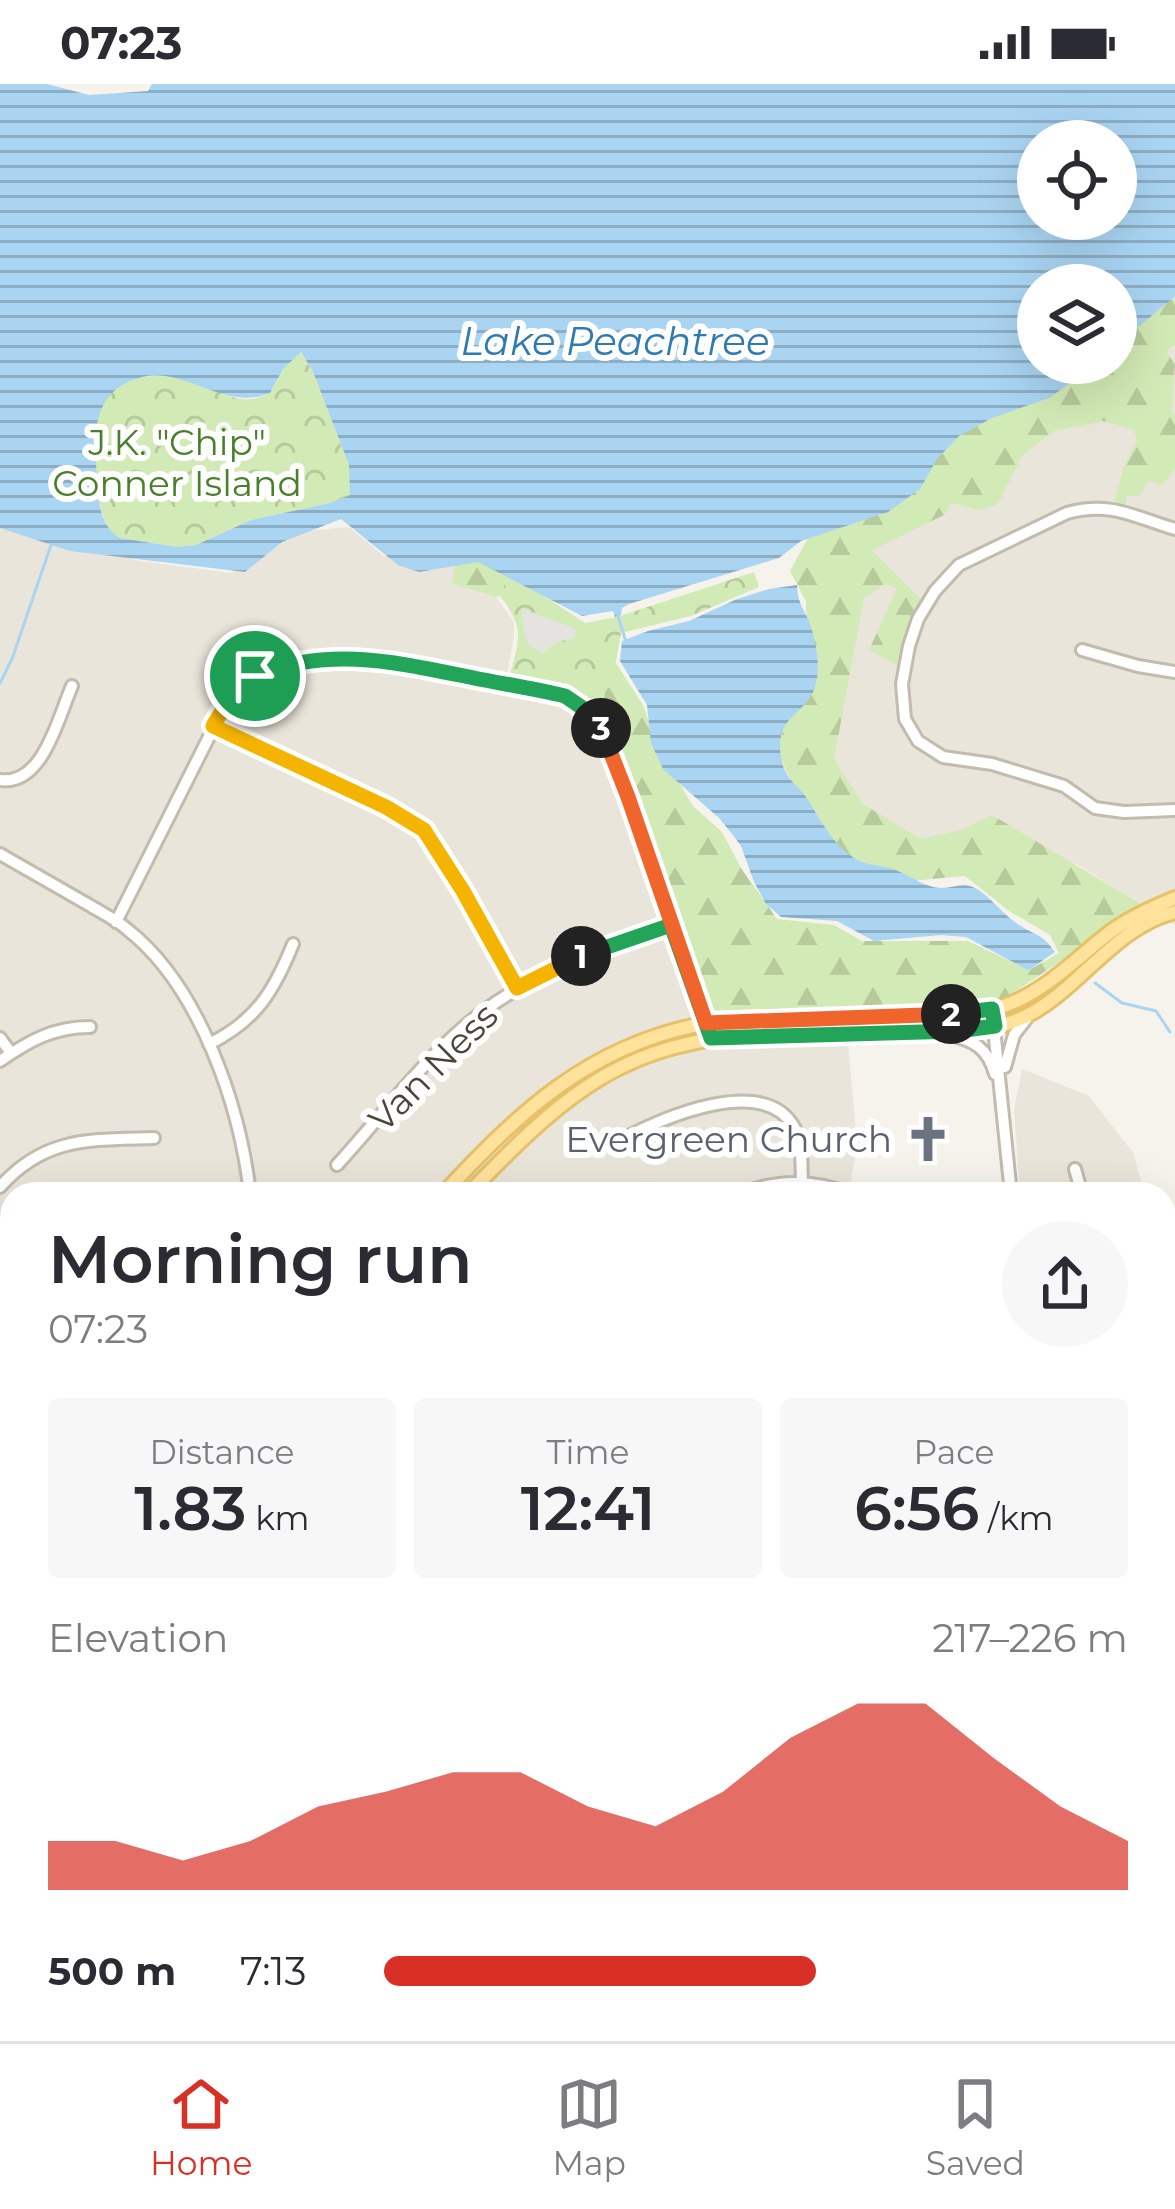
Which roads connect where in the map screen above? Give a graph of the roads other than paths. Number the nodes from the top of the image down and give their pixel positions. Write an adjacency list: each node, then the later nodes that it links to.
1 (1175, 529): 7 (street)
2 (1082, 650): 3 (street)
3 (1175, 672)
4 (72, 686): 6 (street)
5 (213, 726): 11 (street); 12 (street); 15 (street)
6 (0, 780)
7 (1175, 810)
8 (0, 854): 11 (street)
9 (1175, 898): 13 (main road)
10 (1175, 912): 13 (main road)
11 (116, 922): 24 (street)
12 (671, 925): 15 (street, Van Ness); 18 (street)
13 (1115, 936): 16 (main road); 17 (main road)
14 (293, 944): 24 (street)
15 (517, 988): 29 (street, Van Ness)
16 (992, 1009): 18 (main road); 19 (street)
17 (1030, 1014): 19 (main road); 26 (street)
18 (706, 1023): 23 (street); 33 (main road)
19 (995, 1026): 21 (main road); 26 (street)
20 (90, 1027): 25 (street)
21 (923, 1031): 23 (main road); 26 (street)
22 (0, 1038): 25 (street)
23 (711, 1038): 34 (main road)
24 (209, 1043): 32 (street)
25 (6, 1057)
26 (1005, 1118): 36 (street)
27 (154, 1138): 31 (street)
28 (623, 1139): 35 (street)
29 (337, 1166)
30 (1075, 1169): 37 (street)
31 (5, 1182)
32 (248, 1182)
33 (455, 1182)
34 (480, 1182)
35 (802, 1182)
36 (1010, 1182)
37 (1079, 1182)

